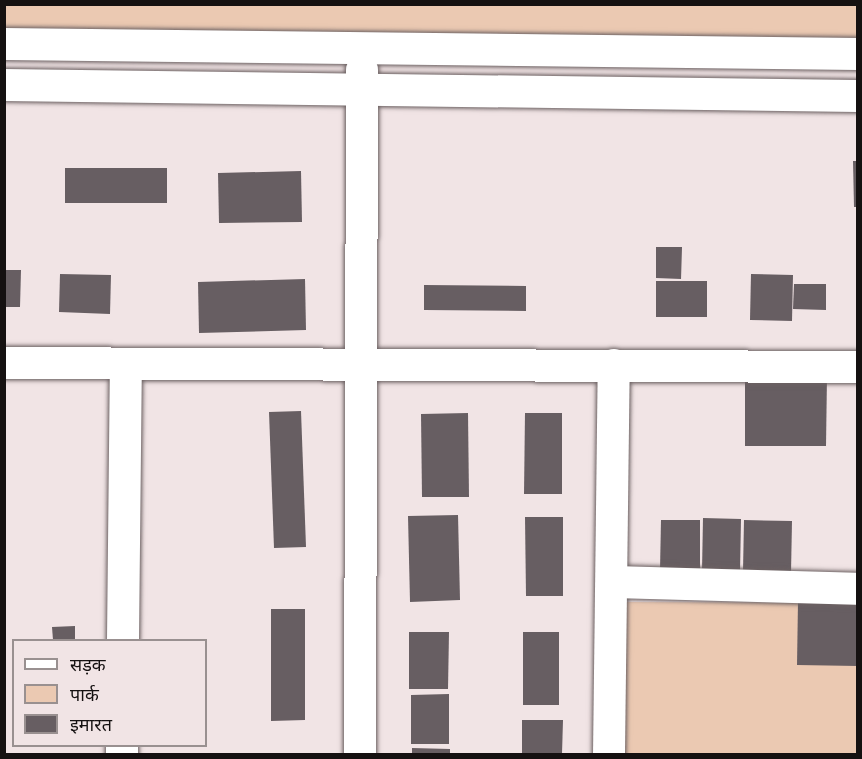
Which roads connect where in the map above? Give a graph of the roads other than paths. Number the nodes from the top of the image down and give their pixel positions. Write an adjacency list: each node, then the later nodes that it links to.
1 (4, 44): 2 (street)
2 (365, 48): 3 (street); 5 (street)
3 (858, 54)
4 (4, 85): 5 (street)
5 (360, 89): 6 (street); 10 (street)
6 (858, 96)
7 (4, 363): 8 (street)
8 (126, 365): 10 (street); 14 (street)
9 (614, 365): 10 (street); 11 (street); 12 (street)
10 (360, 366): 15 (street)
11 (858, 367)
12 (612, 582): 13 (street); 16 (street)
13 (858, 589)
14 (123, 639)
15 (360, 754)
16 (609, 754)

